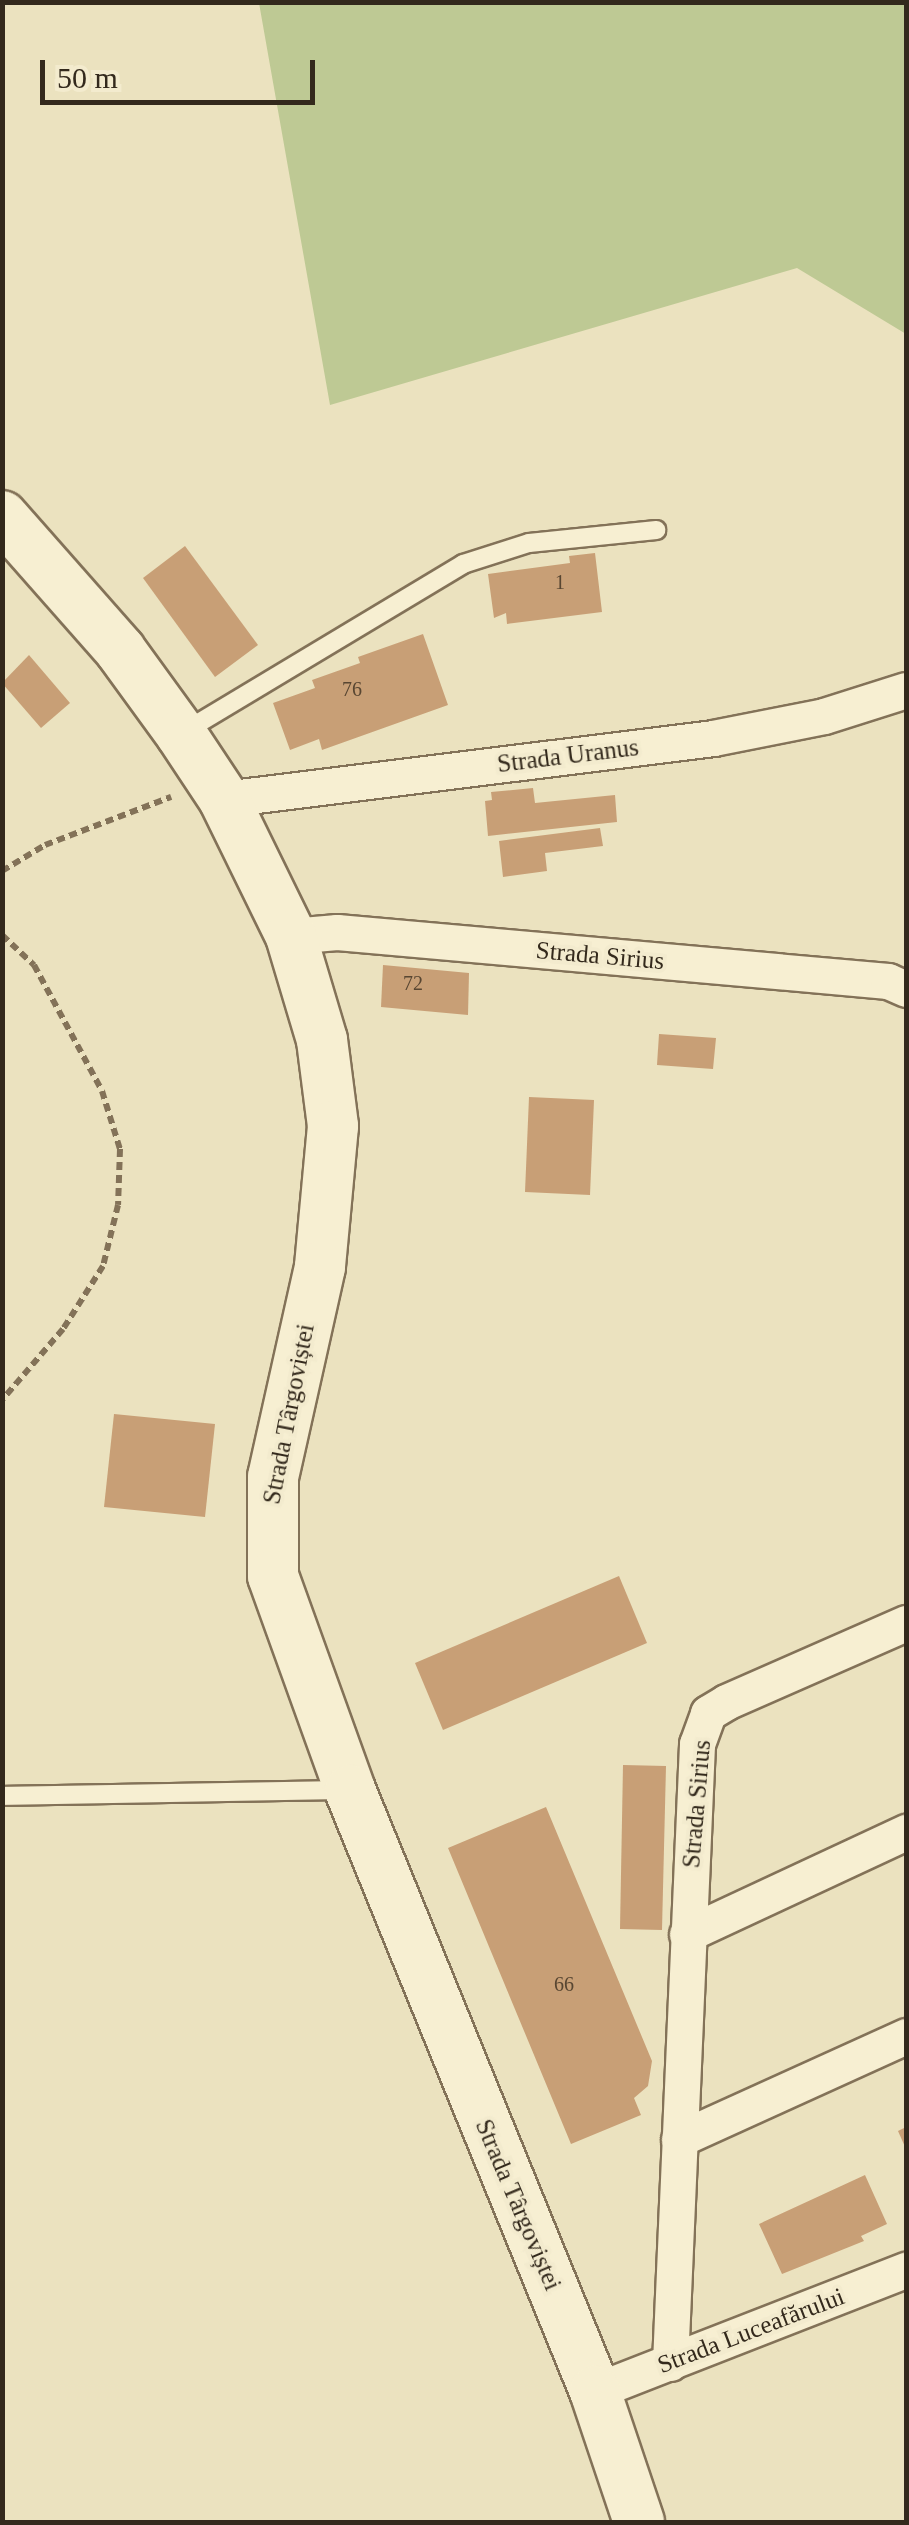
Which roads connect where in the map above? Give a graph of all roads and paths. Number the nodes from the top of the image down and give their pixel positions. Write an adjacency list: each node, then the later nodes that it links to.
1 (2, 516): 4 (main road, Strada Târgoviștei)
2 (656, 530): 4 (lane)
3 (906, 690): 5 (street, Strada Uranus)
4 (181, 734): 5 (main road, Strada Târgoviștei)
5 (220, 793): 6 (path); 8 (main road, Strada Târgoviștei)
6 (2, 871)
7 (2, 935): 10 (path)
8 (291, 936): 9 (street, Strada Sirius); 12 (main road, Strada Târgoviștei)
9 (906, 989)
10 (2, 1400)
11 (906, 1623): 15 (street, Strada Sirius)
12 (350, 1790): 13 (lane); 20 (main road, Strada Târgoviștei)
13 (2, 1796)
14 (906, 1832): 15 (street)
15 (688, 1934): 17 (street, Strada Sirius)
16 (906, 2036): 17 (street)
17 (680, 2138): 19 (street, Strada Sirius)
18 (906, 2270): 19 (street, Strada Luceafărului)
19 (670, 2363): 20 (street, Strada Luceafărului)
20 (595, 2391): 21 (main road, Strada Târgoviștei)
21 (638, 2522)

